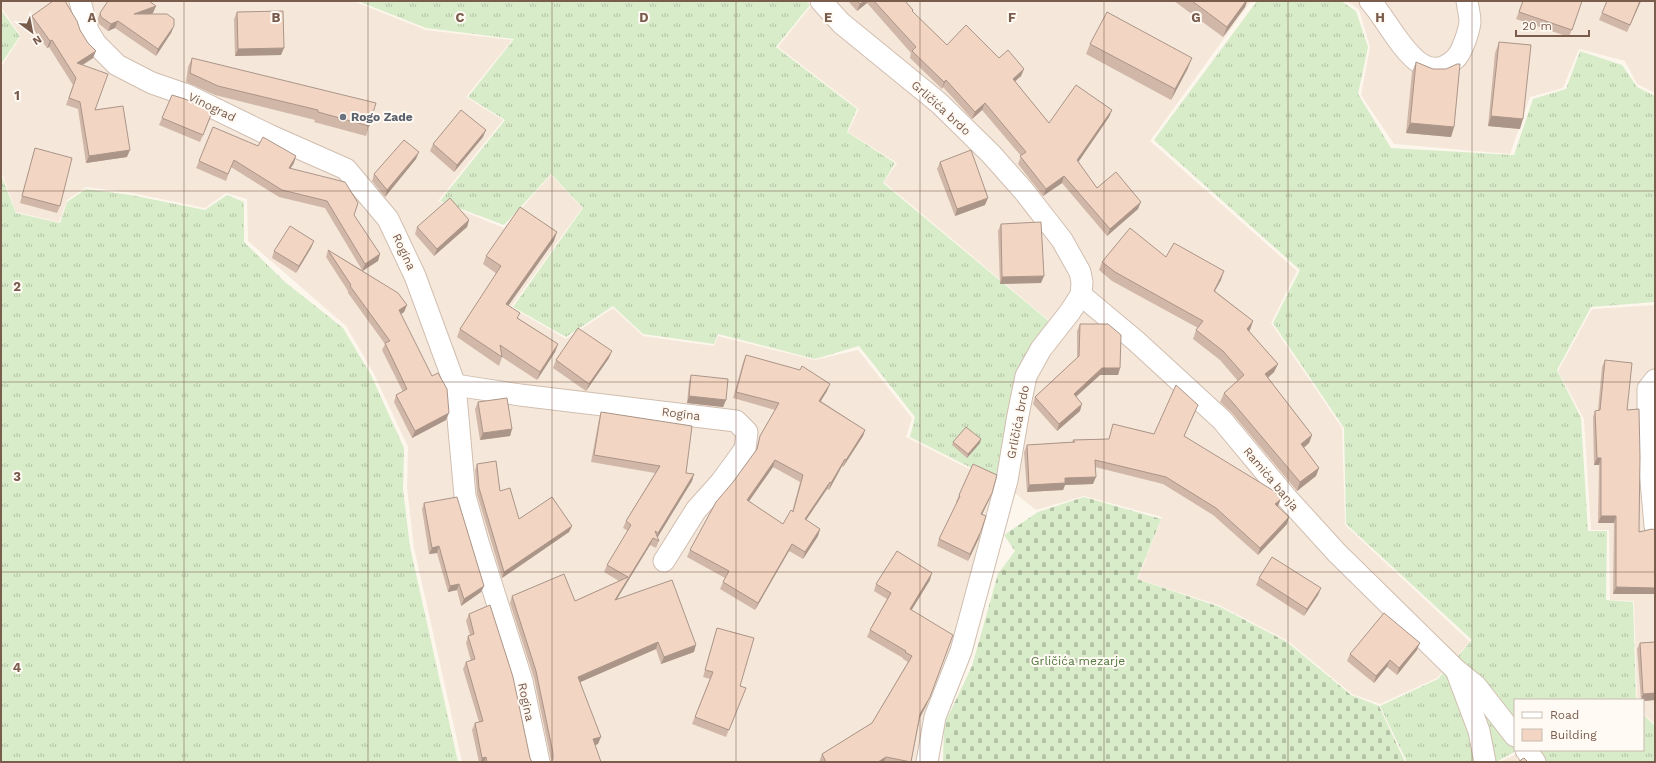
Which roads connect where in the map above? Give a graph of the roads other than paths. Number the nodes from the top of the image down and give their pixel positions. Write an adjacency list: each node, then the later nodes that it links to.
1 (80, 1): 5 (street, Vinograd)
2 (821, 1): 6 (street, Grličića brdo)
3 (1370, 1): 4 (street)
4 (1467, 1)
5 (366, 193): 8 (street, Rogina)
6 (1081, 294): 11 (street, Ramića banja); 15 (street, Grličića brdo)
7 (1655, 380): 9 (street)
8 (455, 385): 10 (street, Rogina); 14 (street, Rogina)
9 (1655, 526)
10 (664, 561)
11 (1456, 670): 12 (street, Ramića banja); 16 (street, Ramića banja)
12 (1514, 735)
13 (1527, 751): 17 (street)
14 (539, 762)
15 (927, 762)
16 (1485, 762)
17 (1536, 762)

